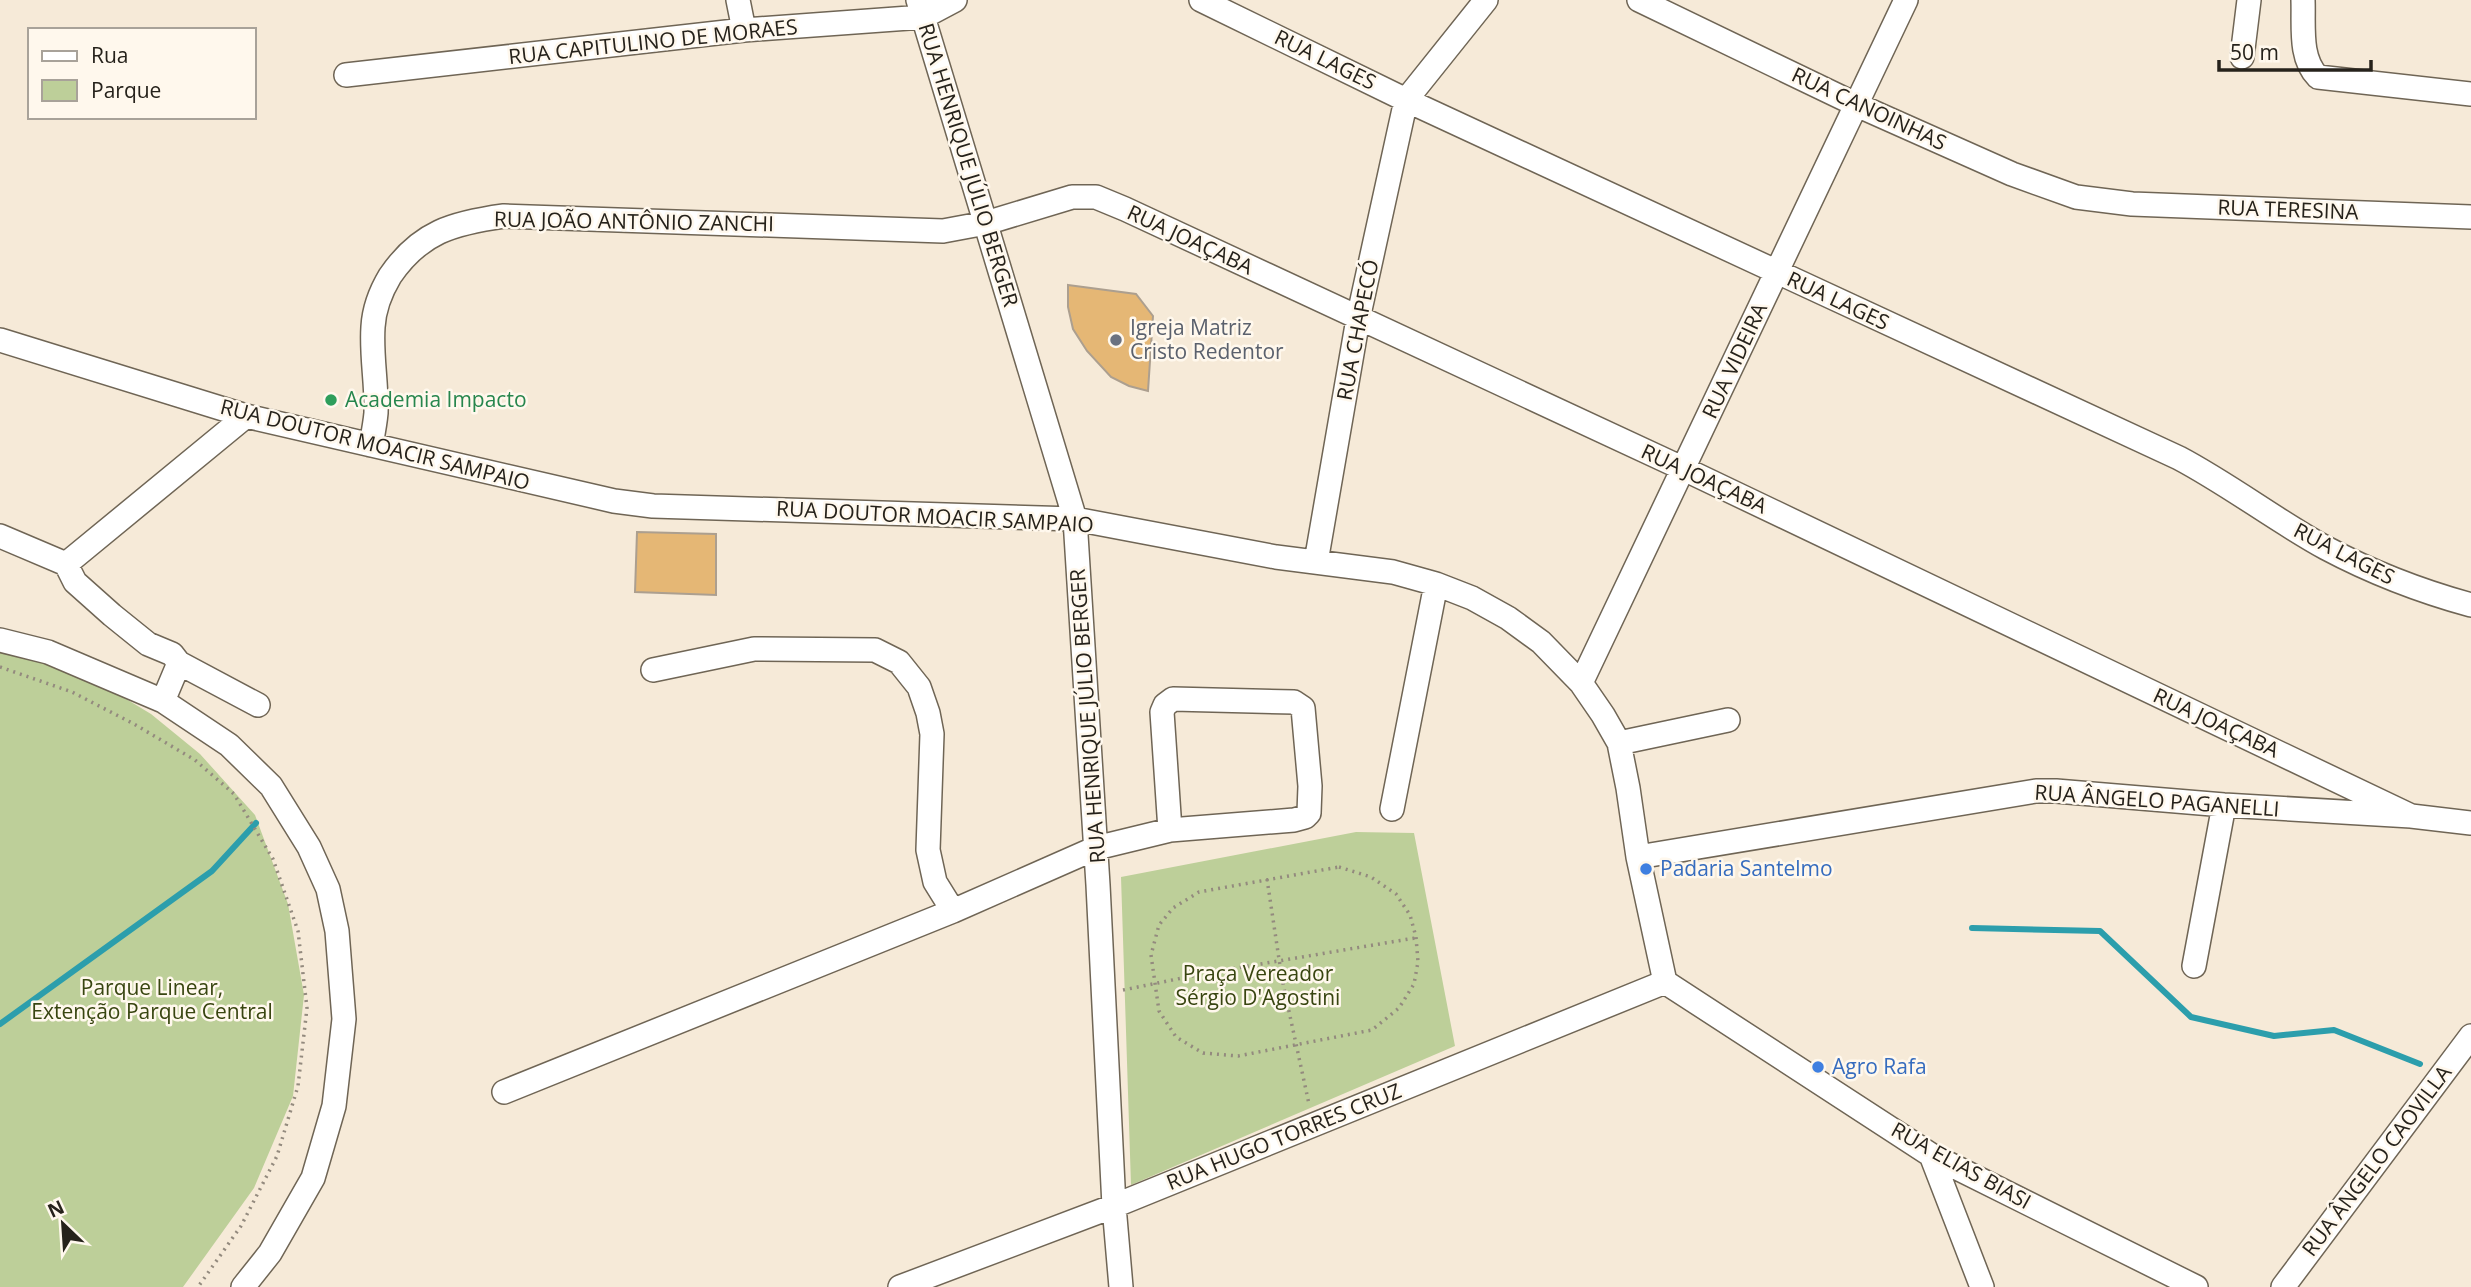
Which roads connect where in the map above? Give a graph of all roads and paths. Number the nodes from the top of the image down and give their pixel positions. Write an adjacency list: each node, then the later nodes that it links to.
1 (738, 0): 10 (street)
2 (955, 0): 9 (street, RUA CAPITULINO DE MORAES)
3 (1201, 0): 14 (street, RUA LAGES)
4 (1486, 0): 14 (street)
5 (1639, 0): 15 (street, RUA CANOINHAS)
6 (1906, 0): 15 (street, RUA VIDEIRA)
7 (2249, 0): 11 (street)
8 (2303, 0): 13 (street)
9 (921, 9): 10 (street, RUA CAPITULINO DE MORAES); 18 (street, RUA HENRIQUE JÚLIO BERGER)
10 (744, 30): 12 (street, RUA CAPITULINO DE MORAES)
11 (2242, 57)
12 (346, 75)
13 (2471, 94)
14 (1406, 100): 19 (street, RUA LAGES); 20 (street, RUA CHAPECÓ)
15 (1857, 105): 16 (street, RUA CANOINHAS); 19 (street, RUA VIDEIRA)
16 (2105, 202): 17 (street, RUA TERESINA)
17 (2471, 217)
18 (986, 223): 20 (street, RUA JOAÇABA); 23 (street, RUA JOÃO ANTÔNIO ZANCHI); 25 (street, RUA HENRIQUE JÚLIO BERGER)
19 (1777, 272): 24 (street, RUA VIDEIRA); 30 (street, RUA LAGES)
20 (1358, 319): 24 (street, RUA JOAÇABA); 27 (street, RUA CHAPECÓ)
21 (0, 340): 22 (street, RUA DOUTOR MOACIR SAMPAIO)
22 (246, 416): 23 (street, RUA DOUTOR MOACIR SAMPAIO); 28 (street)
23 (371, 445): 25 (street, RUA DOUTOR MOACIR SAMPAIO)
24 (1684, 469): 35 (street, RUA VIDEIRA); 42 (street, RUA JOAÇABA)
25 (1075, 519): 27 (street, RUA DOUTOR MOACIR SAMPAIO); 45 (street, RUA HENRIQUE JÚLIO BERGER)
26 (0, 536): 28 (street)
27 (1316, 562): 29 (street, RUA DOUTOR MOACIR SAMPAIO)
28 (66, 564): 32 (street)
29 (1436, 584): 35 (street, RUA DOUTOR MOACIR SAMPAIO); 41 (street)
30 (2471, 605)
31 (0, 640): 36 (street)
32 (178, 663): 36 (street); 37 (street)
33 (0, 667): 61 (path)
34 (653, 670): 48 (street)
35 (1581, 683): 39 (street, RUA DOUTOR MOACIR SAMPAIO)
36 (163, 701): 62 (street)
37 (258, 705)
38 (1728, 720): 39 (street)
39 (1619, 743): 46 (street, RUA DOUTOR MOACIR SAMPAIO)
40 (2224, 805): 42 (street, RUA ÂNGELO PAGANELLI); 46 (street, RUA ÂNGELO PAGANELLI); 51 (street)
41 (1392, 809)
42 (2411, 816): 43 (street, RUA ÂNGELO PAGANELLI)
43 (2471, 823)
44 (1170, 830): 44 (street); 45 (street)
45 (1096, 848): 48 (street); 60 (street, RUA HENRIQUE JÚLIO BERGER)
46 (1638, 857): 52 (street, RUA DOUTOR MOACIR SAMPAIO)
47 (1267, 879): 49 (path); 50 (path); 53 (path)
48 (953, 911): 57 (street)
49 (1416, 937): 50 (path); 56 (path)
50 (1280, 961): 53 (path); 56 (path)
51 (2194, 966)
52 (1665, 982): 58 (street, RUA HUGO TORRES CRUZ); 59 (street, RUA ELIAS BIASI)
53 (1155, 984): 54 (path); 56 (path)
54 (1117, 991)
55 (2471, 1036): 67 (street, RUA ÂNGELO CAOVILLA)
56 (1297, 1045): 58 (path)
57 (504, 1092)
58 (1313, 1125): 60 (street, RUA HUGO TORRES CRUZ)
59 (1931, 1154): 65 (street); 66 (street, RUA ELIAS BIASI)
60 (1114, 1206): 63 (street, RUA HUGO TORRES CRUZ); 64 (street, RUA HENRIQUE JÚLIO BERGER)
61 (198, 1287)
62 (243, 1287)
63 (900, 1287)
64 (1121, 1287)
65 (1982, 1287)
66 (2196, 1287)
67 (2283, 1287)

